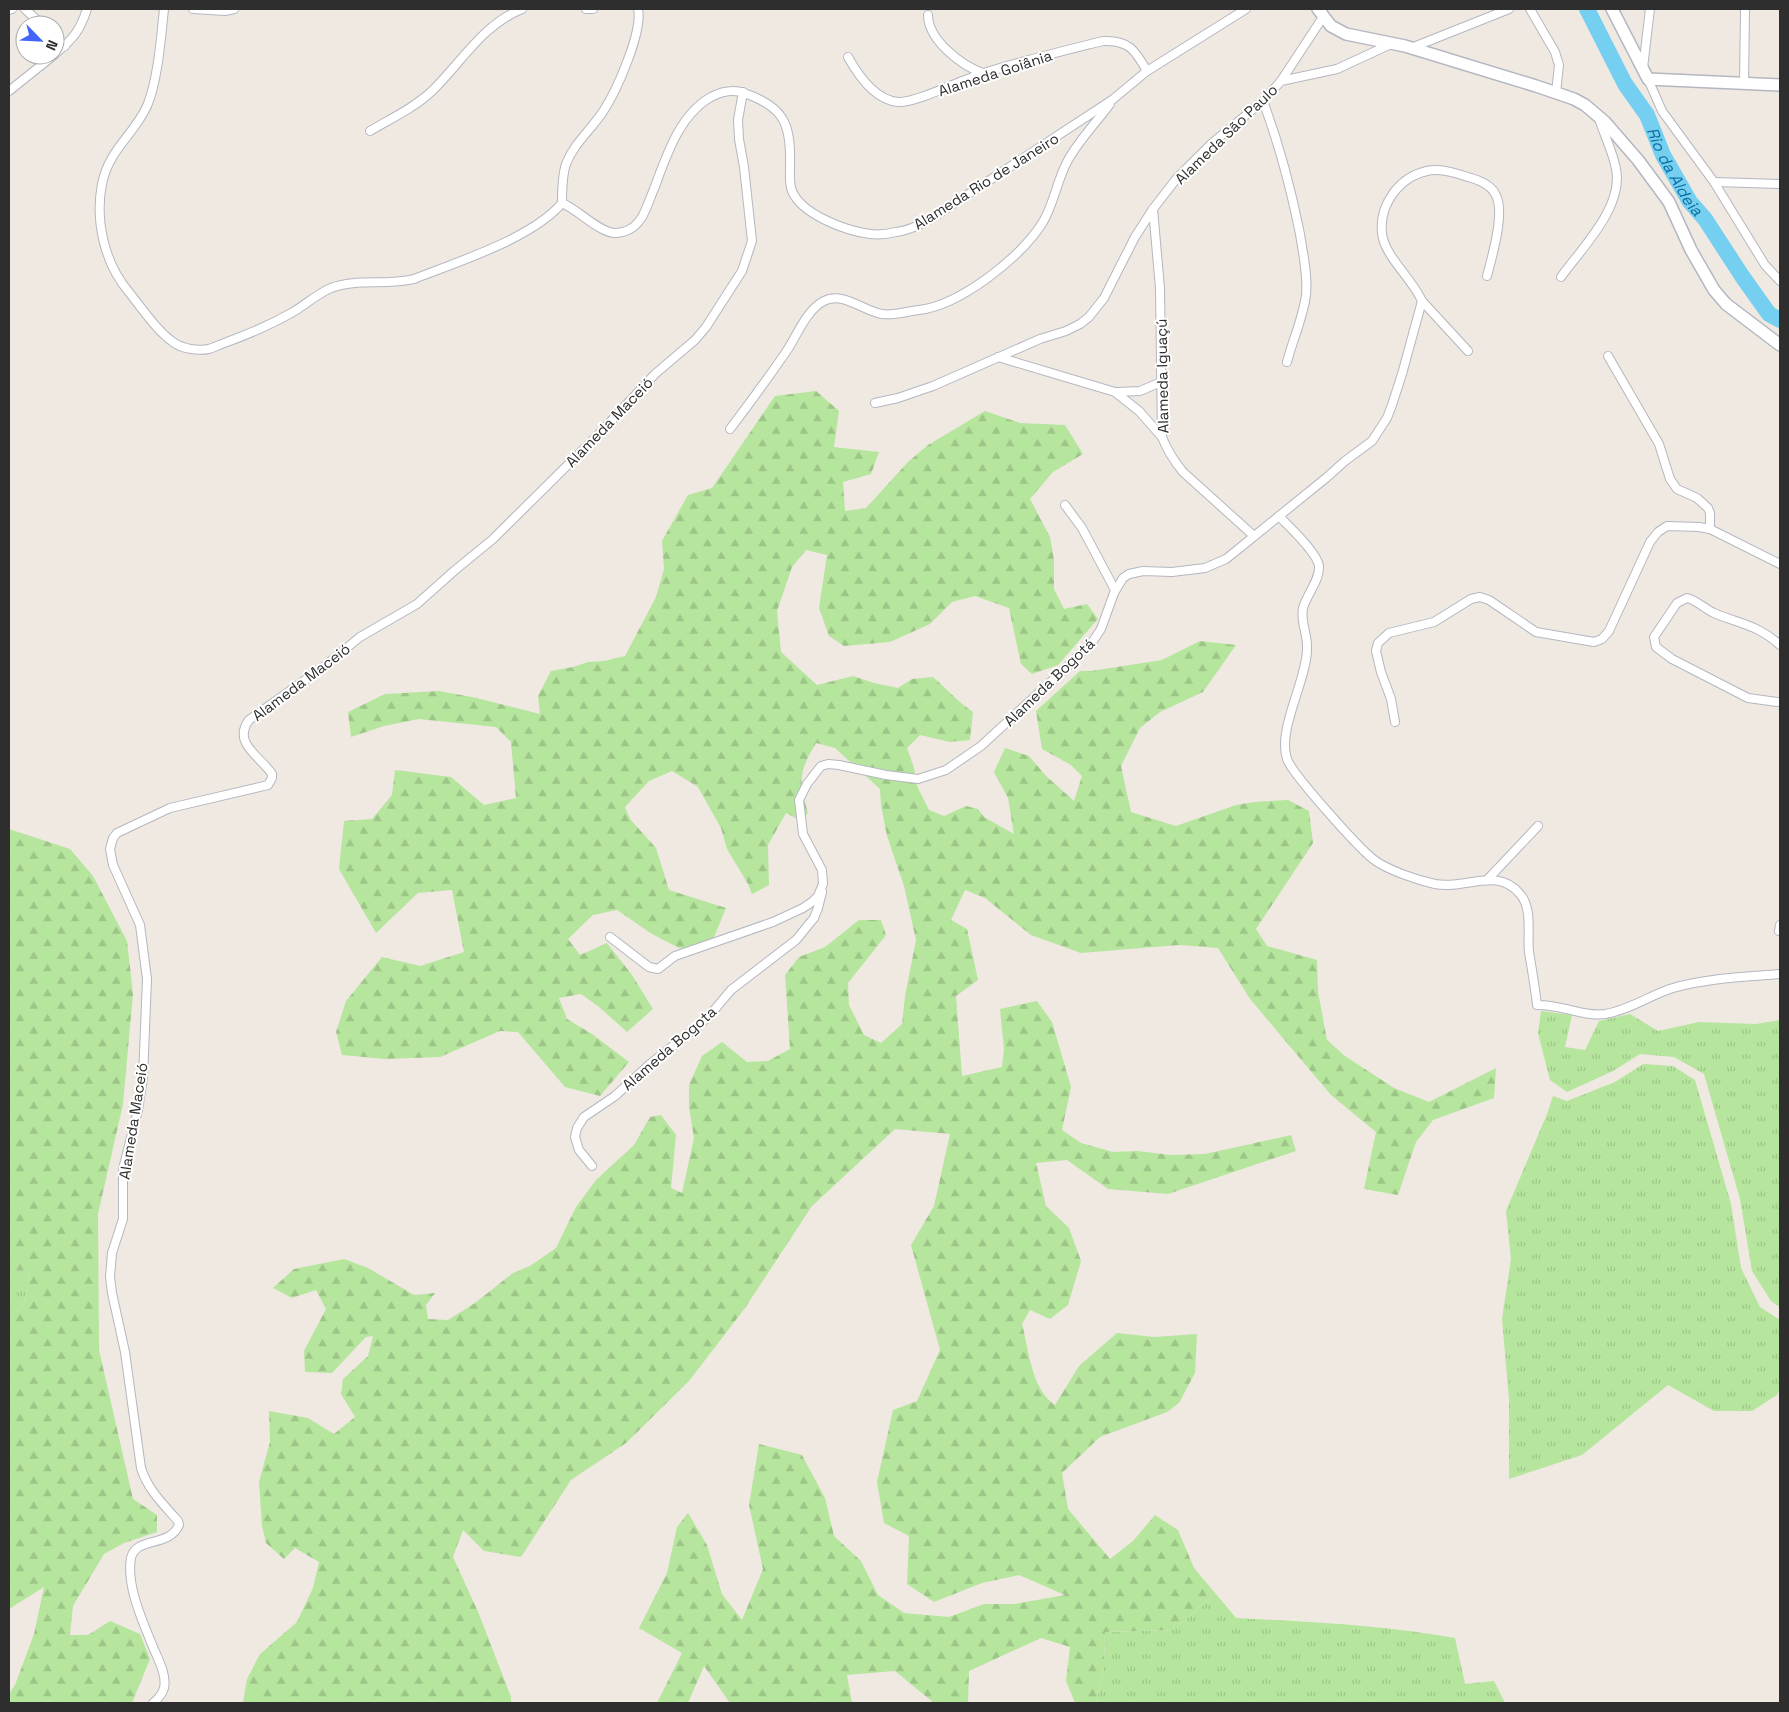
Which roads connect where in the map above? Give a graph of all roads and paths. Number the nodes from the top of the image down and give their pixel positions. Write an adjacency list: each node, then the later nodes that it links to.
1 (87, 9): 18 (street)
2 (164, 9): 37 (street)
3 (193, 9): 4 (street)
4 (234, 9)
5 (522, 9): 34 (street)
6 (586, 9): 7 (street)
7 (593, 9)
8 (638, 9): 37 (street)
9 (1246, 9): 22 (street, Alameda Rio de Janeiro)
10 (1509, 9): 19 (street)
11 (1530, 9): 30 (street)
12 (1612, 9): 24 (street)
13 (1650, 9): 24 (street)
14 (1745, 9): 26 (street)
15 (1320, 13): 17 (street); 25 (street)
16 (928, 15): 23 (street)
17 (1390, 44): 19 (street); 25 (street, Alameda São Paulo)
18 (65, 45)
19 (1410, 48): 30 (street)
20 (848, 57): 23 (street, Alameda Goiânia)
21 (40, 65): 28 (street)
22 (1147, 71): 23 (street, Alameda Goiânia); 31 (street, Alameda Rio de Janeiro)
23 (983, 73)
24 (1645, 73): 26 (street); 35 (street)
25 (1281, 81): 32 (street, Alameda São Paulo)
26 (1744, 84): 27 (street)
27 (1780, 84)
28 (9, 90)
29 (743, 92): 31 (street, Alameda Rio de Janeiro); 37 (street); 68 (street, Alameda Maceió)
30 (1556, 93): 33 (street)
31 (1112, 100): 51 (street)
32 (1263, 101): 38 (street, Alameda São Paulo); 47 (street)
33 (1598, 116): 40 (street); 43 (street)
34 (370, 131)
35 (1714, 182): 36 (street); 41 (street)
36 (1780, 184)
37 (562, 203)
38 (1153, 209): 46 (street, Alameda São Paulo); 48 (street, Alameda Iguaçú)
39 (1488, 276): 42 (street)
40 (1560, 278)
41 (1780, 281)
42 (1422, 301): 44 (street); 54 (street, Alameda Bogotá)
43 (1780, 345)
44 (1468, 351)
45 (1608, 356): 55 (street)
46 (998, 358): 49 (street); 50 (street, Alameda São Paulo)
47 (1288, 362)
48 (1162, 382): 49 (street); 52 (street, Alameda Iguaçú)
49 (1115, 392): 52 (street)
50 (875, 403)
51 (730, 429)
52 (1162, 437): 56 (street, Alameda Iguaçú)
53 (1065, 505): 58 (street)
54 (1279, 516): 56 (street, Alameda Bogotá); 63 (street)
55 (1710, 529): 57 (street); 61 (street)
56 (1254, 536): 58 (street, Alameda Bogotá)
57 (1780, 564)
58 (1115, 590): 64 (street, Alameda Bogotá)
59 (1780, 645): 60 (street)
60 (1777, 702)
61 (1395, 722)
62 (1538, 826): 63 (street)
63 (1487, 880): 66 (street)
64 (822, 890): 65 (street); 67 (street, Alameda Bogota)
65 (610, 937)
66 (1780, 974)
67 (592, 1166)
68 (153, 1703)

